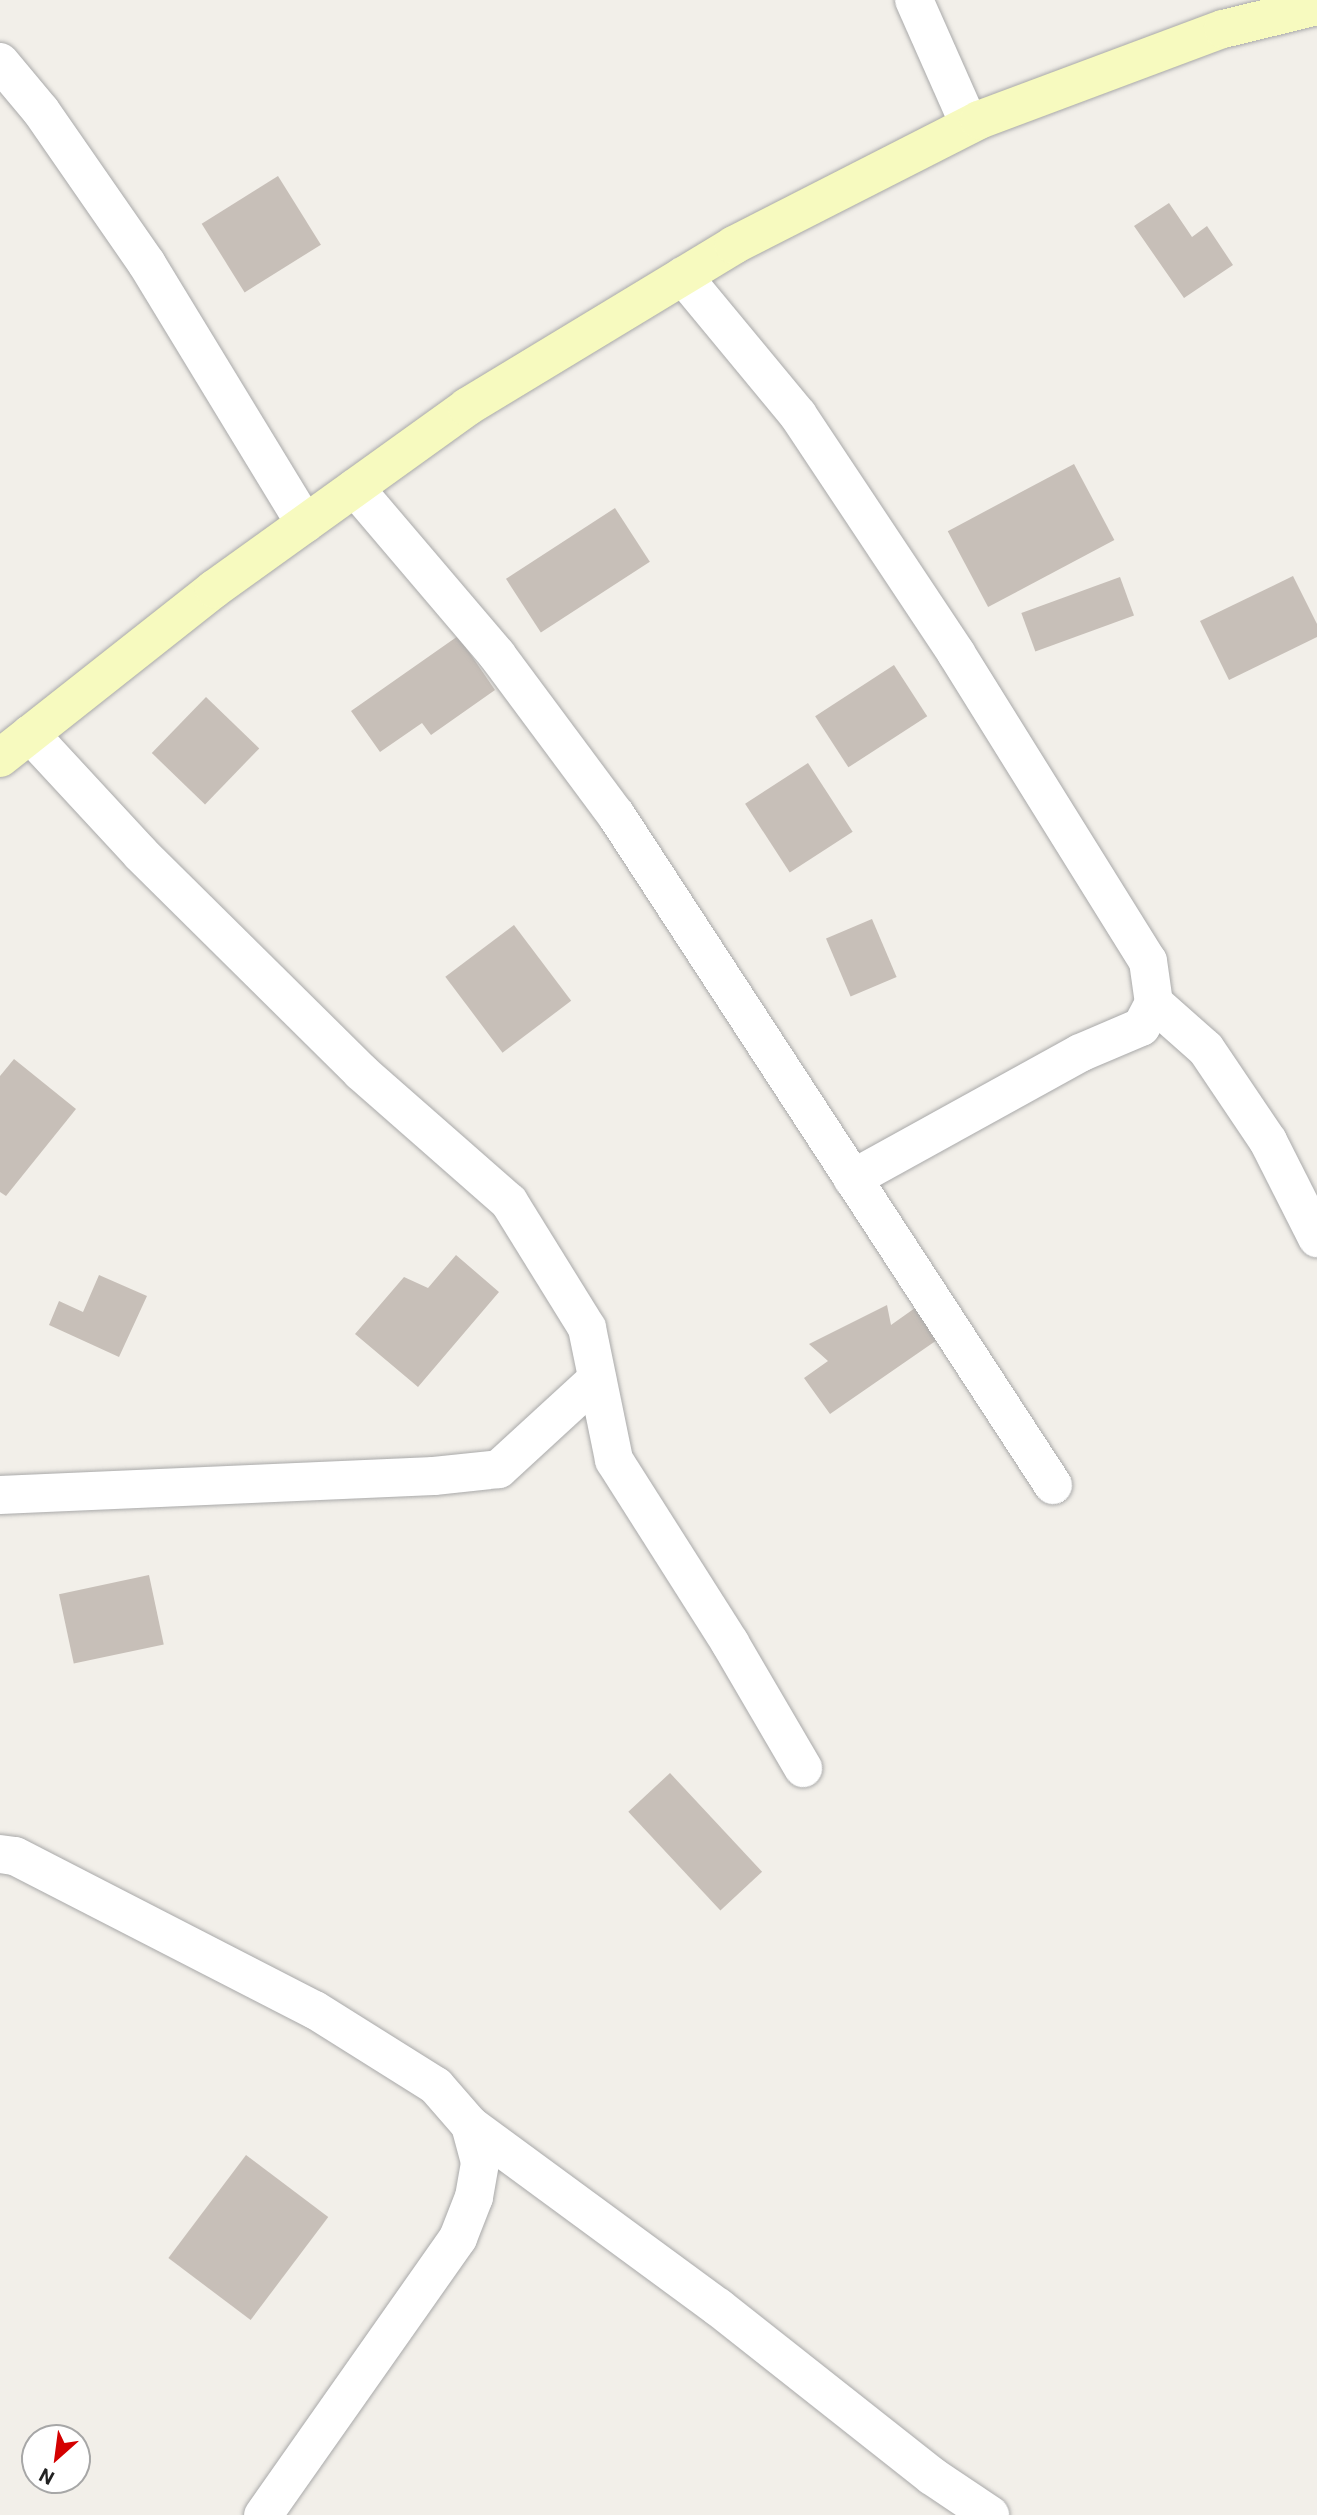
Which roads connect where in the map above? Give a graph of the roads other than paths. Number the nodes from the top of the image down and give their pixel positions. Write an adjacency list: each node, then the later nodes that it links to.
1 (915, 0): 4 (street)
2 (1317, 6): 4 (main road)
3 (0, 62): 7 (street)
4 (970, 124): 5 (main road)
5 (683, 276): 6 (main road); 10 (street)
6 (355, 488): 7 (main road); 11 (street)
7 (305, 524): 8 (main road)
8 (30, 734): 9 (main road); 13 (street)
9 (0, 758)
10 (1154, 1003): 11 (street); 12 (street)
11 (852, 1179): 14 (street)
12 (1317, 1238)
13 (597, 1379): 15 (street); 16 (street)
14 (1053, 1485)
15 (0, 1495)
16 (803, 1768)
17 (0, 1854): 18 (street)
18 (470, 2125): 19 (street); 20 (street)
19 (263, 2515)
20 (990, 2515)

